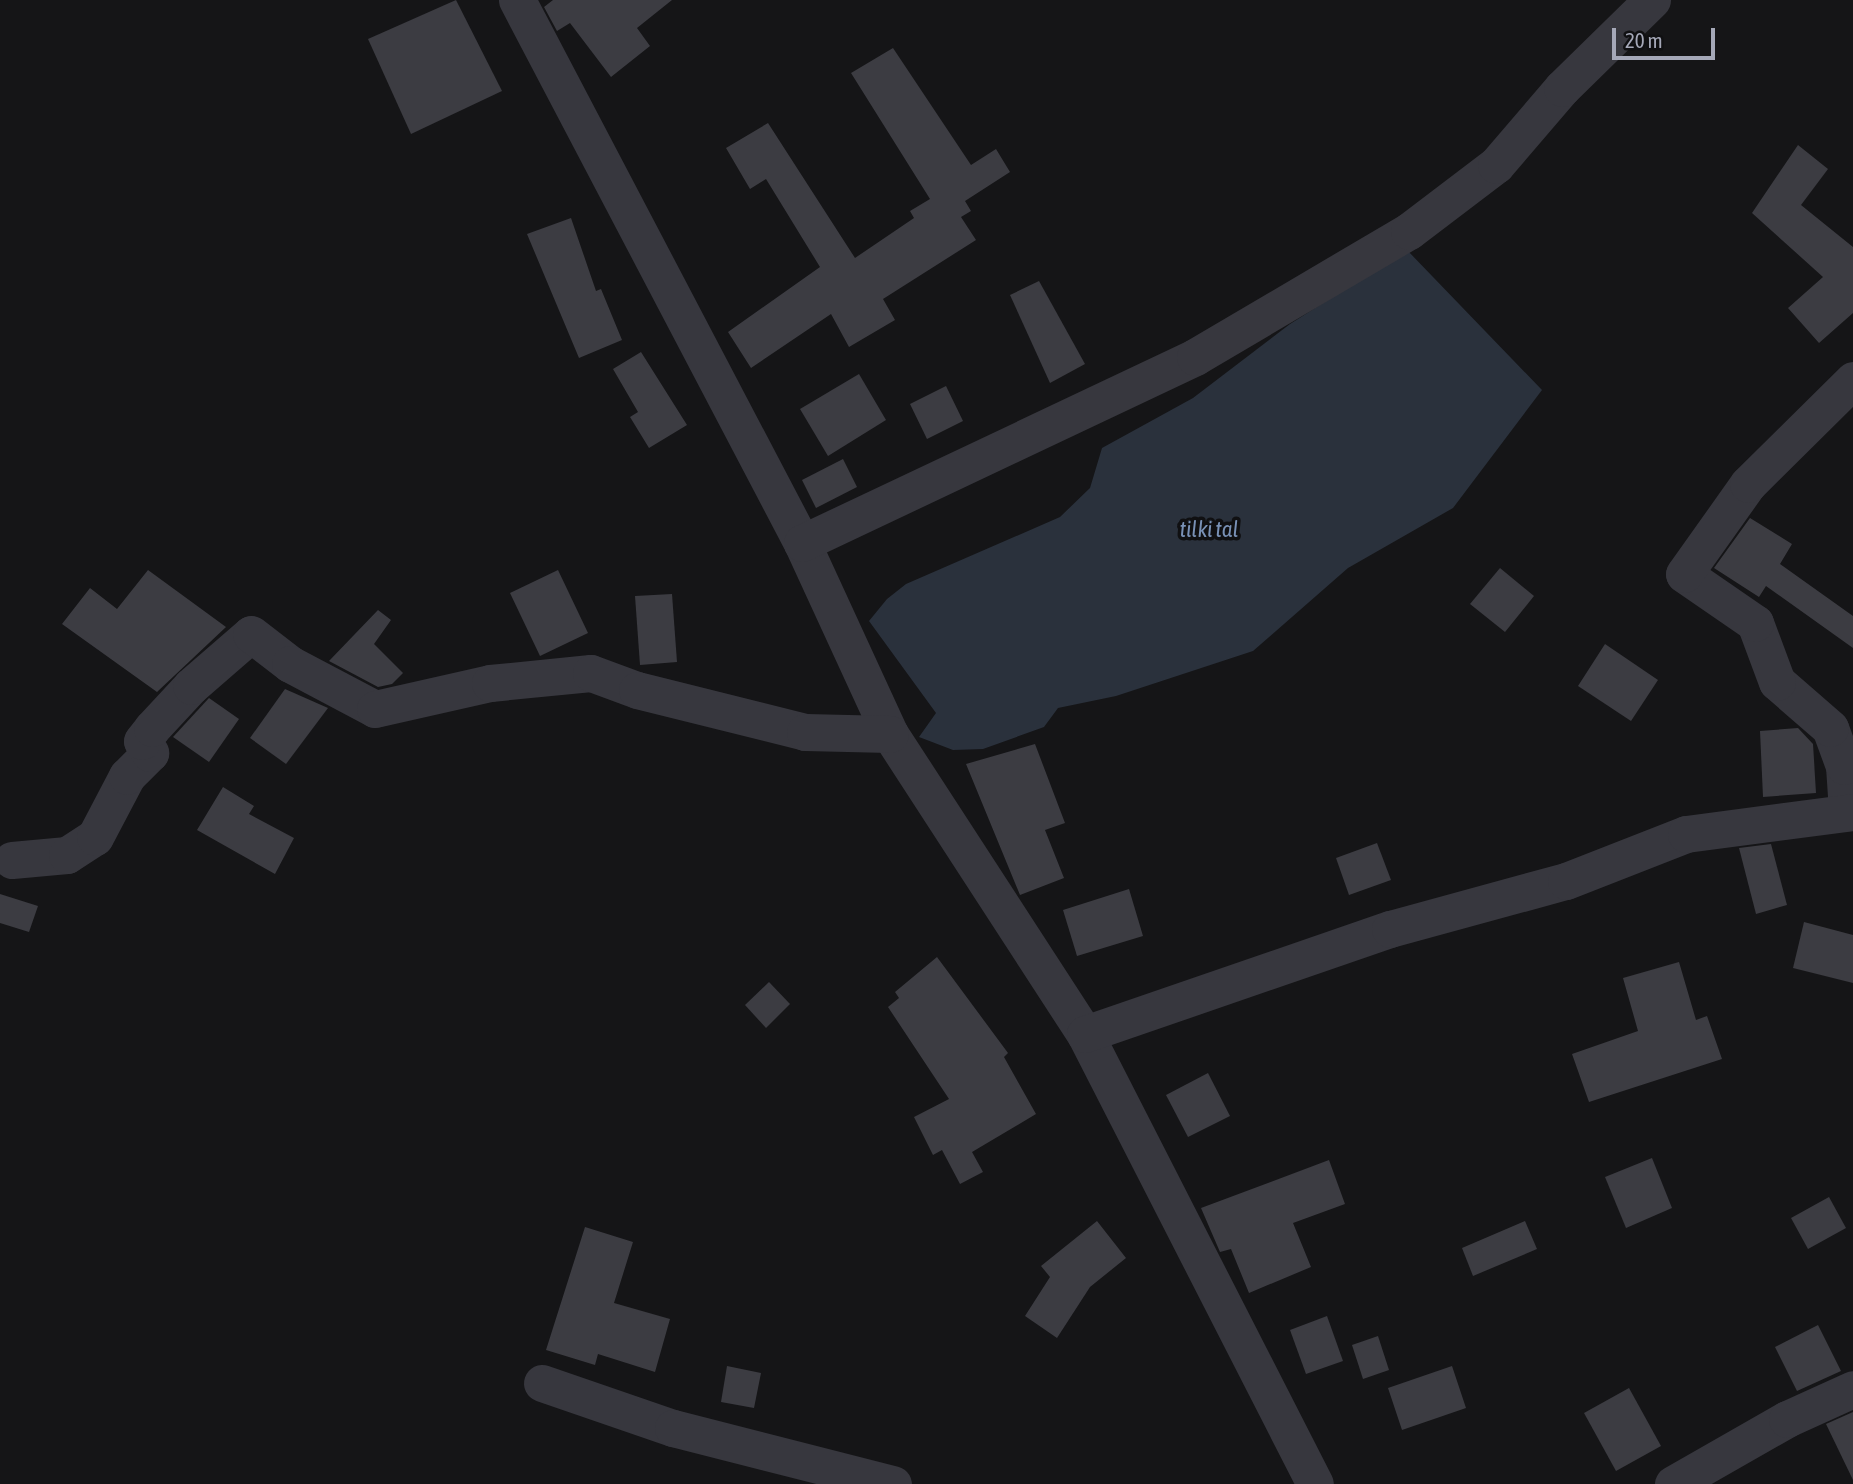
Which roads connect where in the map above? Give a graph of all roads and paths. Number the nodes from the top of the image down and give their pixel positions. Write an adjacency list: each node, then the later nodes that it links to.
1 (517, 0): 4 (street)
2 (1652, 0): 4 (street)
3 (1853, 380): 6 (street)
4 (803, 543): 5 (street)
5 (890, 734): 7 (street); 8 (street)
6 (1850, 811): 8 (street)
7 (12, 860)
8 (1085, 1034): 12 (street)
9 (542, 1383): 11 (street)
10 (1853, 1389): 13 (street)
11 (893, 1484)
12 (1315, 1484)
13 (1674, 1484)

